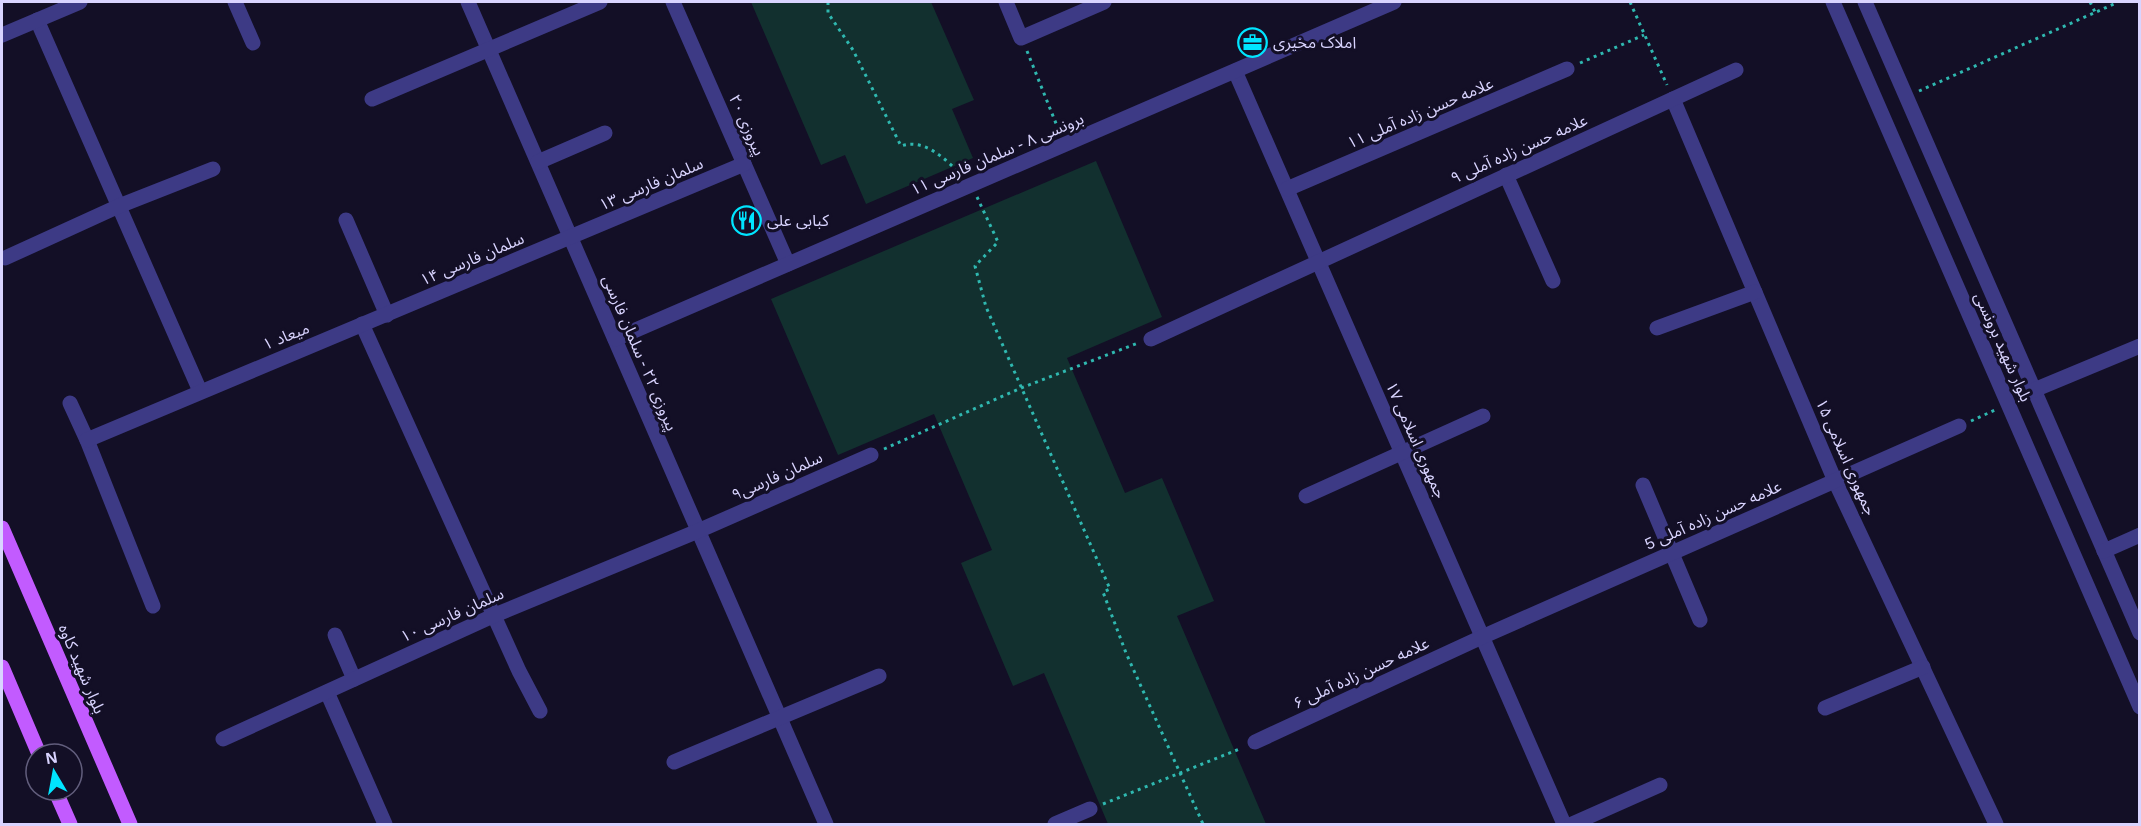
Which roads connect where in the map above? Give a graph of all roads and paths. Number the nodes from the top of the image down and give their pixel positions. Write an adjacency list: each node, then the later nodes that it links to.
1 (80, 2): 16 (street)
2 (235, 2): 20 (street)
3 (468, 2): 21 (street, پیروزی ۲۲ - سلمان فارسی)
4 (600, 2): 21 (street)
5 (673, 2): 31 (street, پیروزی ۲۰)
6 (828, 2): 34 (path)
7 (1006, 2): 19 (street)
8 (1104, 2): 19 (street)
9 (1394, 2): 24 (street, برونسی ۸ - سلمان فارسی ۱۱)
10 (1630, 2): 18 (path)
11 (1833, 2): 54 (street, بلوار شهید برونسی)
12 (1865, 2): 25 (street, بلوار شهید برونسی)
13 (2090, 2): 15 (path)
14 (2114, 4): 15 (path)
15 (2095, 12): 25 (path)
16 (38, 20): 17 (street); 36 (street)
17 (2, 35)
18 (1644, 35): 22 (path); 27 (path)
19 (1021, 38): 29 (path)
20 (253, 44)
21 (489, 48): 26 (street); 30 (street, پیروزی ۲۲ - سلمان فارسی)
22 (1567, 69): 35 (street, علامه حسن زاده آملی ۱۱)
23 (1736, 70): 27 (street, علامه حسن زاده آملی ۹)
24 (1236, 71): 29 (street, برونسی ۸ - سلمان فارسی ۱۱); 35 (street, جمهوری اسلامی ۱۷)
25 (1906, 97): 51 (street, بلوار شهید برونسی)
26 (372, 99)
27 (1673, 99): 33 (street, علامه حسن زاده آملی ۹); 43 (street, جمهوری اسلامی ۱۵)
28 (606, 133): 30 (street)
29 (1064, 144): 34 (street, برونسی ۸ - سلمان فارسی ۱۱)
30 (538, 162): 38 (street, پیروزی ۲۲ - سلمان فارسی)
31 (744, 164): 38 (street, سلمان فارسی ۱۳); 41 (street, پیروزی ۲۰)
32 (213, 169): 36 (street)
33 (1506, 175): 40 (street, علامه حسن زاده آملی ۹); 42 (street)
34 (971, 185): 41 (street, برونسی ۸ - سلمان فارسی ۱۱); 50 (path)
35 (1287, 189): 40 (street, جمهوری اسلامی ۱۷)
36 (119, 206): 39 (street); 52 (street)
37 (346, 220): 44 (street)
38 (571, 237): 44 (street, سلمان فارسی ۱۴); 47 (street, پیروزی ۲۲ - سلمان فارسی)
39 (5, 258)
40 (1318, 260): 48 (street, علامه حسن زاده آملی ۹); 58 (street, جمهوری اسلامی ۱۷)
41 (788, 264): 47 (street, برونسی ۸ - سلمان فارسی ۱۱)
42 (1553, 281)
43 (1755, 292): 46 (street); 60 (street, جمهوری اسلامی ۱۵)
44 (387, 315): 45 (street, میعاد ۱)
45 (362, 324): 52 (street, میعاد ۱); 69 (street)
46 (1657, 328)
47 (615, 339): 64 (street, پیروزی ۲۲ - سلمان فارسی)
48 (1151, 339): 50 (path)
49 (2139, 346): 51 (street)
50 (1021, 388): 59 (path); 87 (path)
51 (2034, 390): 66 (street, بلوار شهید برونسی)
52 (200, 392): 57 (street, میعاد ۱)
53 (70, 403): 57 (street)
54 (2008, 404): 56 (path); 79 (street, بلوار شهید برونسی)
55 (1483, 416): 58 (street)
56 (1959, 426): 60 (street, علامه حسن زاده آملی 5)
57 (87, 440): 68 (street)
58 (1401, 452): 62 (street); 73 (street, جمهوری اسلامی ۱۷)
59 (871, 455): 64 (street, سلمان فارسی۹)
60 (1835, 481): 67 (street, علامه حسن زاده آملی 5); 75 (street, جمهوری اسلامی ۱۵)
61 (1643, 485): 67 (street)
62 (1306, 496)
63 (2, 528): 92 (main road, بلوار شهید کاوه)
64 (698, 531): 69 (street, سلمان فارسی ۱۰); 82 (street, پیروزی ۲۲ - سلمان فارسی)
65 (2139, 535): 66 (street)
66 (2104, 551): 71 (street, بلوار شهید برونسی)
67 (1673, 553): 70 (street); 73 (street, علامه حسن زاده آملی 5)
68 (153, 606)
69 (495, 615): 77 (street, سلمان فارسی ۱۰); 81 (street)
70 (1700, 620)
71 (2139, 633)
72 (335, 635): 77 (street)
73 (1482, 637): 85 (street, علامه حسن زاده آملی ۶); 97 (street, جمهوری اسلامی ۱۷)
74 (2, 667): 84 (main road)
75 (1923, 667): 80 (street); 99 (street, جمهوری اسلامی ۱۵)
76 (879, 676): 82 (street)
77 (354, 679): 78 (street, سلمان فارسی ۱۰)
78 (327, 692): 83 (street, سلمان فارسی ۱۰); 93 (street)
79 (2139, 707)
80 (1825, 708)
81 (540, 711)
82 (779, 718): 86 (street); 94 (street, پیروزی ۲۲ - سلمان فارسی)
83 (223, 739)
84 (34, 742)
85 (1255, 742): 87 (path)
86 (674, 762)
87 (1181, 774): 90 (path); 96 (path)
88 (1660, 785): 98 (street)
89 (60, 802): 91 (main road)
90 (1090, 809): 95 (street)
91 (70, 825)
92 (130, 825)
93 (385, 825)
94 (826, 825)
95 (1054, 825)
96 (1203, 825)
97 (1564, 825)
98 (1572, 825)
99 (1996, 825)

